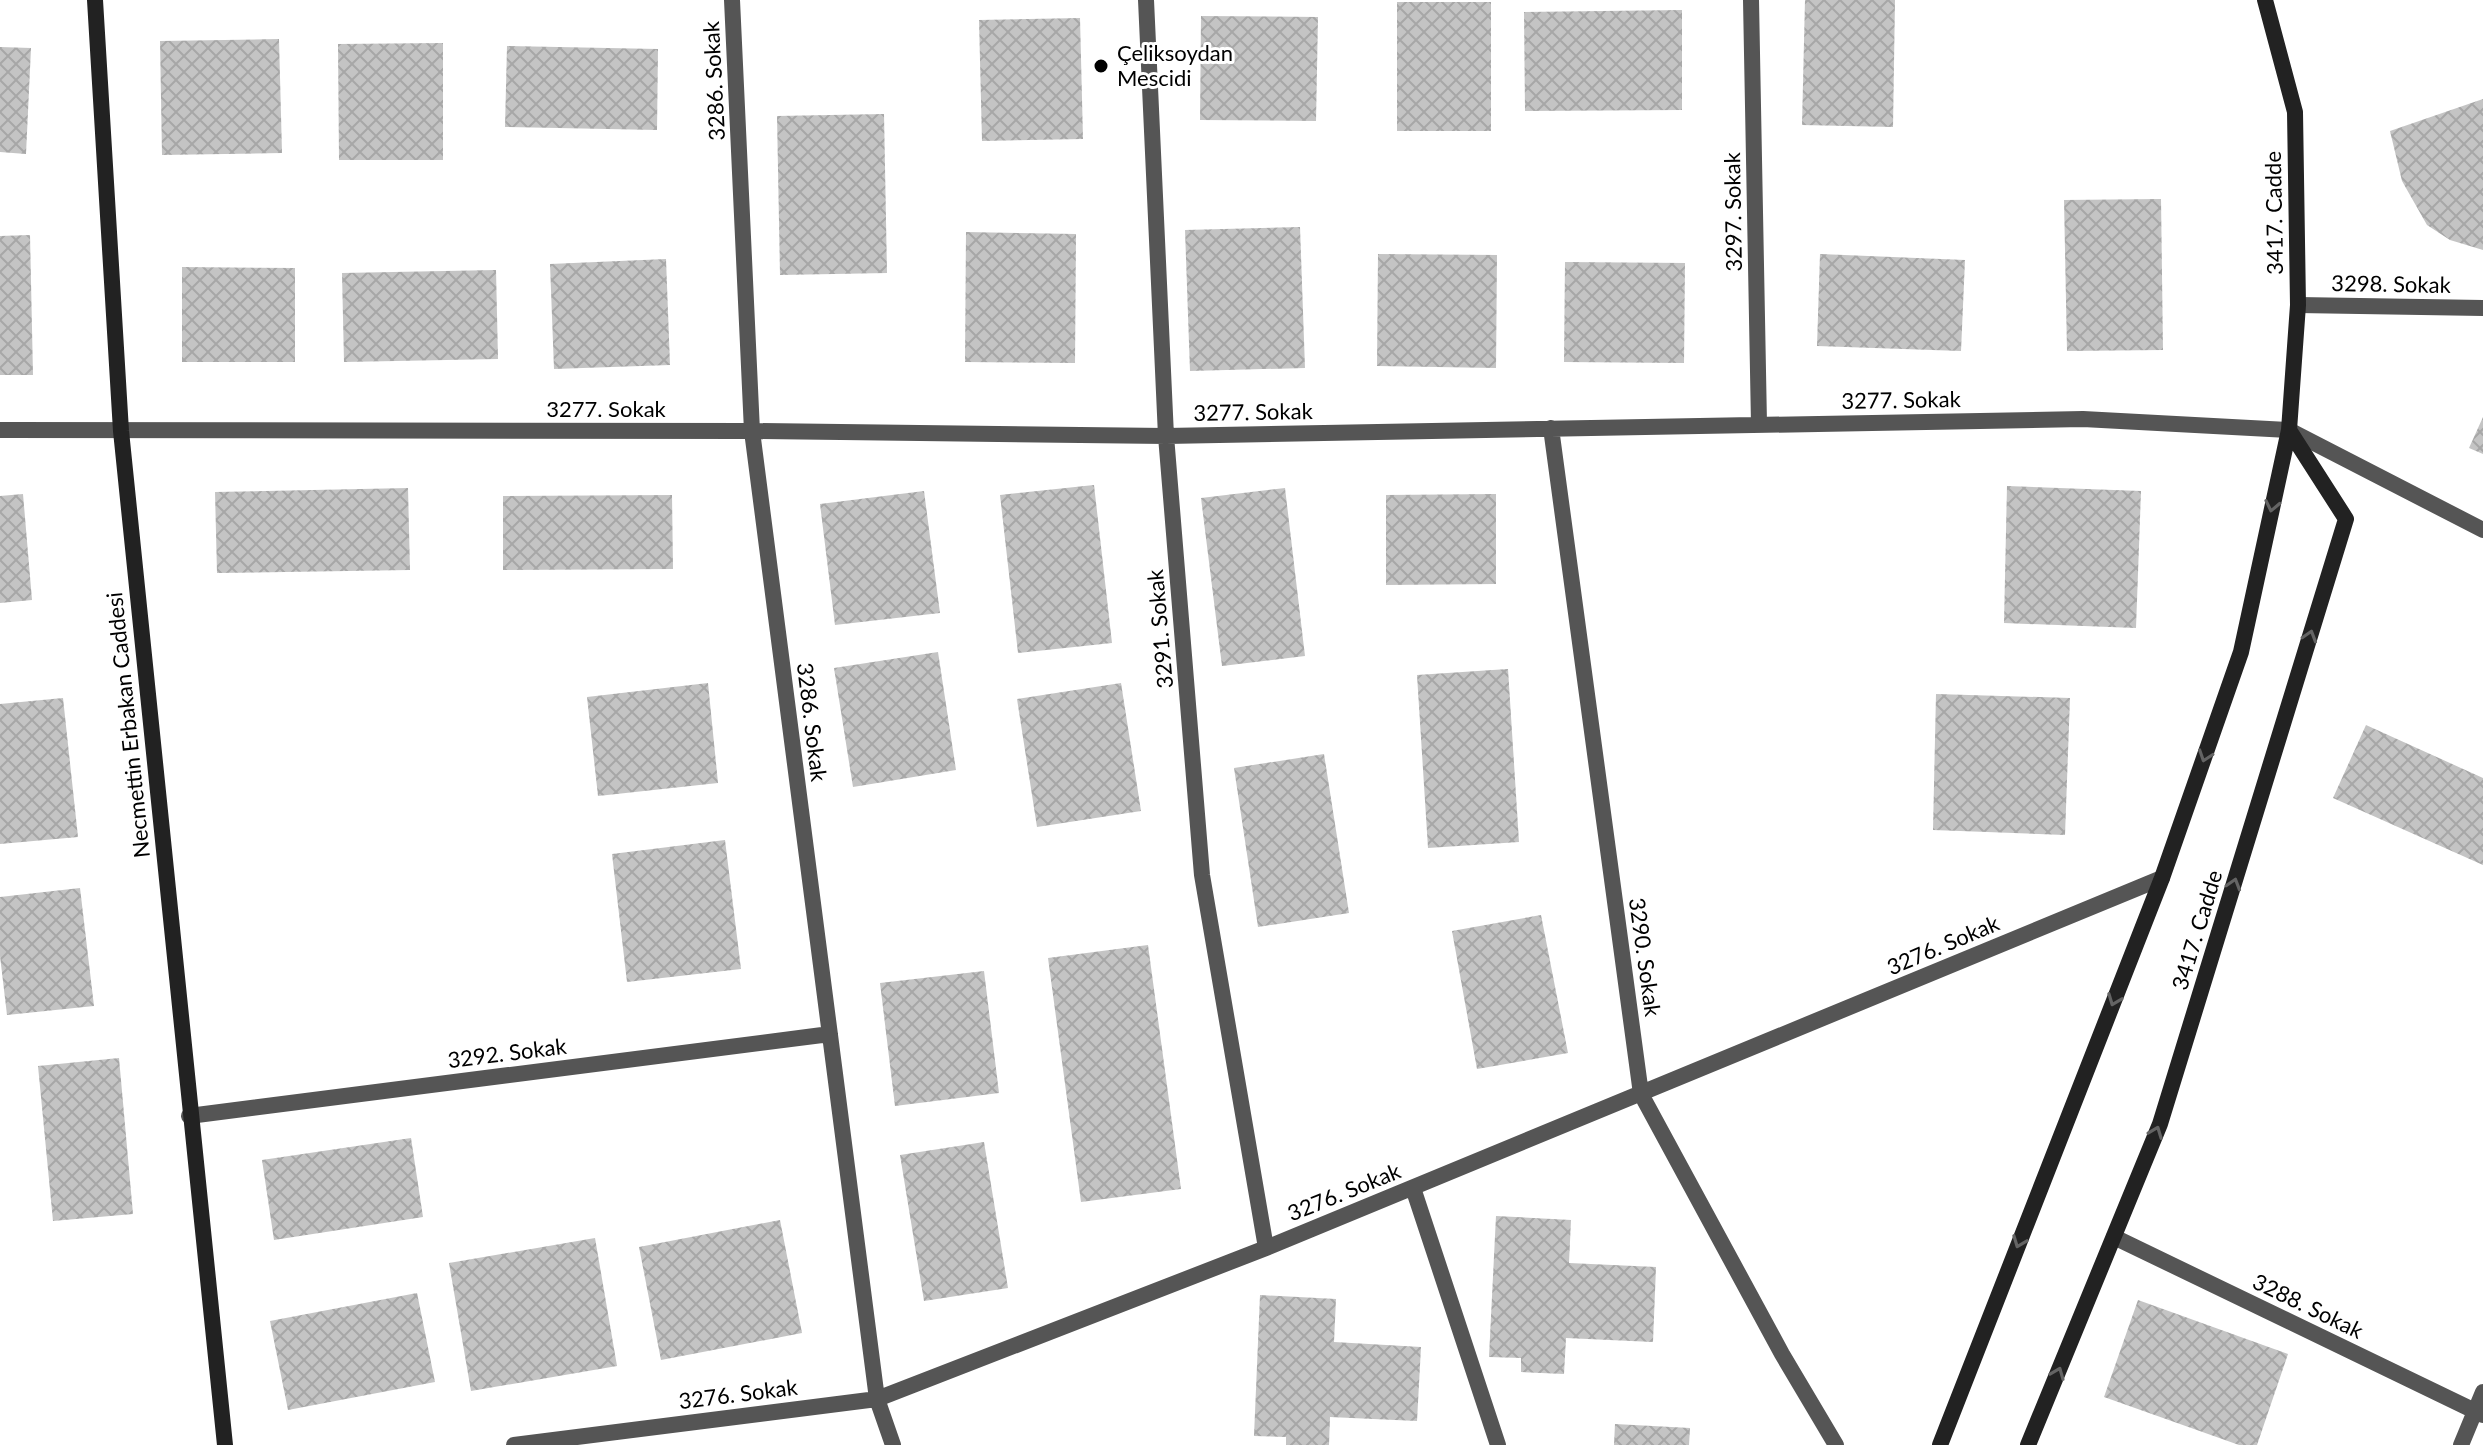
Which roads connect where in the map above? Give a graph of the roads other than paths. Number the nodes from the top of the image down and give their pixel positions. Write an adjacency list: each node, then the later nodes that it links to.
1 (95, 0): 12 (street, Necmettin Erbakan Caddesi)
2 (732, 0): 13 (street, 3286. Sokak)
3 (1146, 0): 14 (street, 3291. Sokak)
4 (1751, 0): 8 (street, 3297. Sokak)
5 (2265, 0): 6 (street, 3417. Cadde)
6 (2298, 305): 7 (street, 3298. Sokak); 11 (street, 3417. Cadde)
7 (2483, 308)
8 (1759, 424): 9 (street, 3277. Sokak); 11 (street, 3277. Sokak)
9 (1551, 428): 14 (street, 3277. Sokak); 18 (street, 3290. Sokak)
10 (0, 430): 12 (street, 3277. Sokak)
11 (2289, 430): 15 (street, 3277. Sokak); 16 (street, 3417. Cadde, one-way to 16); 21 (street, 3417. Cadde, one-way to 11)
12 (121, 431): 13 (street, 3277. Sokak); 19 (street, Necmettin Erbakan Caddesi)
13 (752, 431): 14 (street, 3277. Sokak); 17 (street, 3286. Sokak)
14 (1166, 436): 22 (street, 3291. Sokak)
15 (2483, 530)
16 (2162, 878): 18 (street, 3276. Sokak); 31 (street, 3417. Cadde, one-way to 31)
17 (830, 1034): 19 (street, 3292. Sokak); 24 (street, 3286. Sokak)
18 (1641, 1094): 20 (street, 3276. Sokak); 30 (street, 3290. Sokak)
19 (189, 1116): 26 (street, Necmettin Erbakan Caddesi)
20 (1413, 1188): 22 (street, 3276. Sokak); 29 (street)
21 (2114, 1237): 25 (street, 3288. Sokak); 32 (street, 3417. Cadde, one-way to 21)
22 (1266, 1248): 24 (street, 3276. Sokak)
23 (2483, 1392): 25 (street)
24 (877, 1399): 27 (street, 3276. Sokak); 28 (street, 3286. Sokak)
25 (2479, 1414): 33 (street)
26 (225, 1445)
27 (514, 1445)
28 (893, 1445)
29 (1498, 1445)
30 (1836, 1445)
31 (1940, 1445)
32 (2028, 1445)
33 (2461, 1445)

